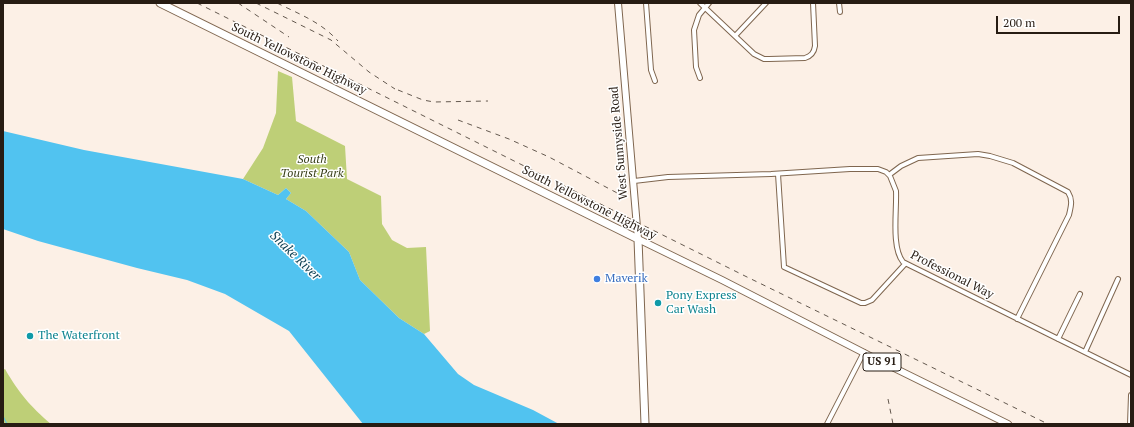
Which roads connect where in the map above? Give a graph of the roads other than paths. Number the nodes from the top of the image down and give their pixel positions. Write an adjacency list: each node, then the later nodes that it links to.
1 (160, 3): 17 (highway, South Yellowstone Highway)
2 (618, 3): 16 (main road, West Sunnyside Road)
3 (646, 3): 13 (street)
4 (700, 3): 9 (street)
5 (709, 3): 9 (street)
6 (766, 3): 11 (street)
7 (813, 3): 11 (street)
8 (839, 3): 10 (street)
9 (705, 8): 11 (street); 12 (street)
10 (840, 12)
11 (734, 36)
12 (700, 78)
13 (656, 81)
14 (778, 174): 15 (street); 16 (street); 18 (street)
15 (889, 174): 18 (street, Professional Way); 21 (street)
16 (634, 181): 17 (main road, West Sunnyside Road)
17 (638, 239): 23 (main road, South Yellowstone Highway / US 91); 27 (highway, West Sunnyside Road)
18 (905, 264): 21 (street, Professional Way)
19 (1118, 279): 24 (street)
20 (1080, 294): 22 (street)
21 (1017, 319): 22 (street, Professional Way)
22 (1058, 339): 24 (street, Professional Way)
23 (864, 352): 28 (street); 29 (main road, South Yellowstone Highway / US 91)
24 (1085, 352): 25 (street, Professional Way)
25 (1131, 375)
26 (1131, 395): 30 (street)
27 (645, 424)
28 (827, 424)
29 (1008, 424)
30 (1130, 424)

